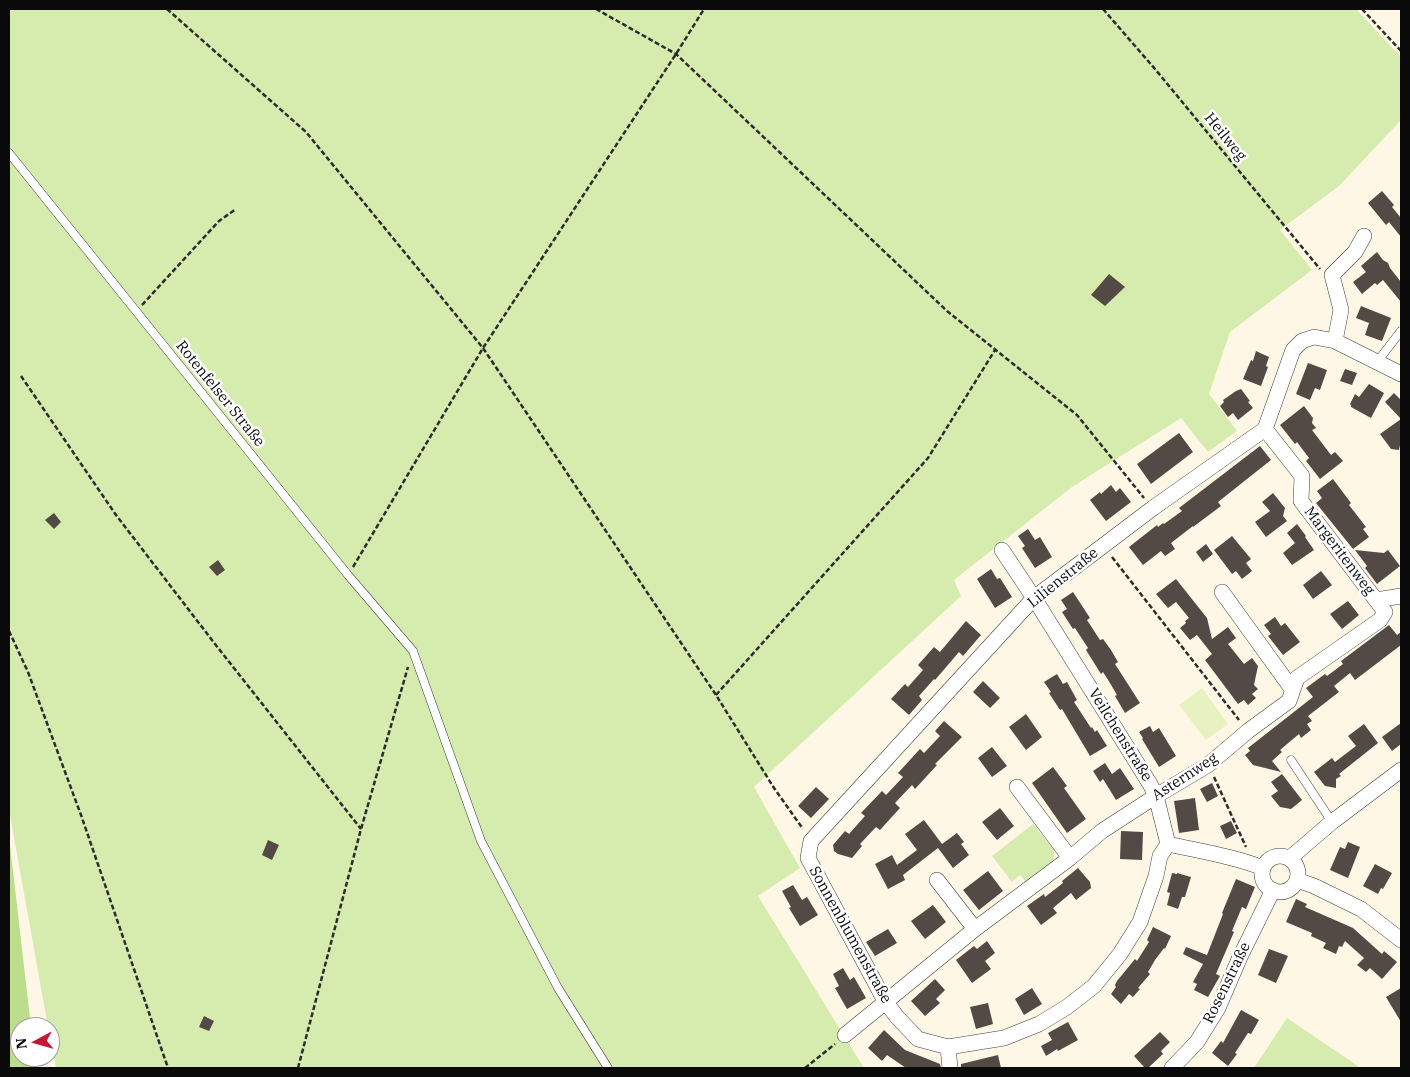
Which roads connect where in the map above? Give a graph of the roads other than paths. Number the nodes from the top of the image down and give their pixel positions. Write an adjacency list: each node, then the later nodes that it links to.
1 (9, 153): 32 (lane, Rotenfelser Straße)
2 (1364, 236): 4 (street)
3 (1401, 331): 5 (lane)
4 (1335, 341): 5 (street); 7 (street)
5 (1377, 362): 6 (street)
6 (1401, 374)
7 (1265, 429): 11 (street, Lilienstraße); 12 (street, Margeritenweg)
8 (1002, 550): 11 (street, Veilchenstraße)
9 (1222, 592): 13 (street)
10 (1401, 596): 12 (street, Margeritenweg)
11 (1034, 598): 17 (street, Veilchenstraße); 20 (street, Lilienstraße)
12 (1376, 600): 13 (street, Asternweg)
13 (1292, 689): 17 (street, Asternweg)
14 (1290, 760): 18 (lane)
15 (1401, 770): 18 (street)
16 (1017, 787): 21 (street)
17 (1156, 796): 19 (street, Veilchenstraße); 21 (street, Asternweg)
18 (1332, 822): 22 (street)
19 (1168, 844): 23 (street); 31 (street)
20 (808, 858): 29 (street, Sonnenblumenstraße)
21 (1070, 858): 27 (street, Asternweg)
22 (1290, 858): 23 (street); 25 (street)
23 (1258, 866): 26 (street)
24 (937, 880): 27 (street)
25 (1297, 880): 26 (street); 28 (street)
26 (1273, 890): 34 (street, Rosenstraße)
27 (975, 929): 29 (street, Asternweg)
28 (1401, 940)
29 (885, 1001): 30 (street, Asternweg); 31 (street, Sonnenblumenstraße)
30 (845, 1035)
31 (948, 1048): 33 (street)
32 (608, 1068)
33 (950, 1068)
34 (1172, 1068)

